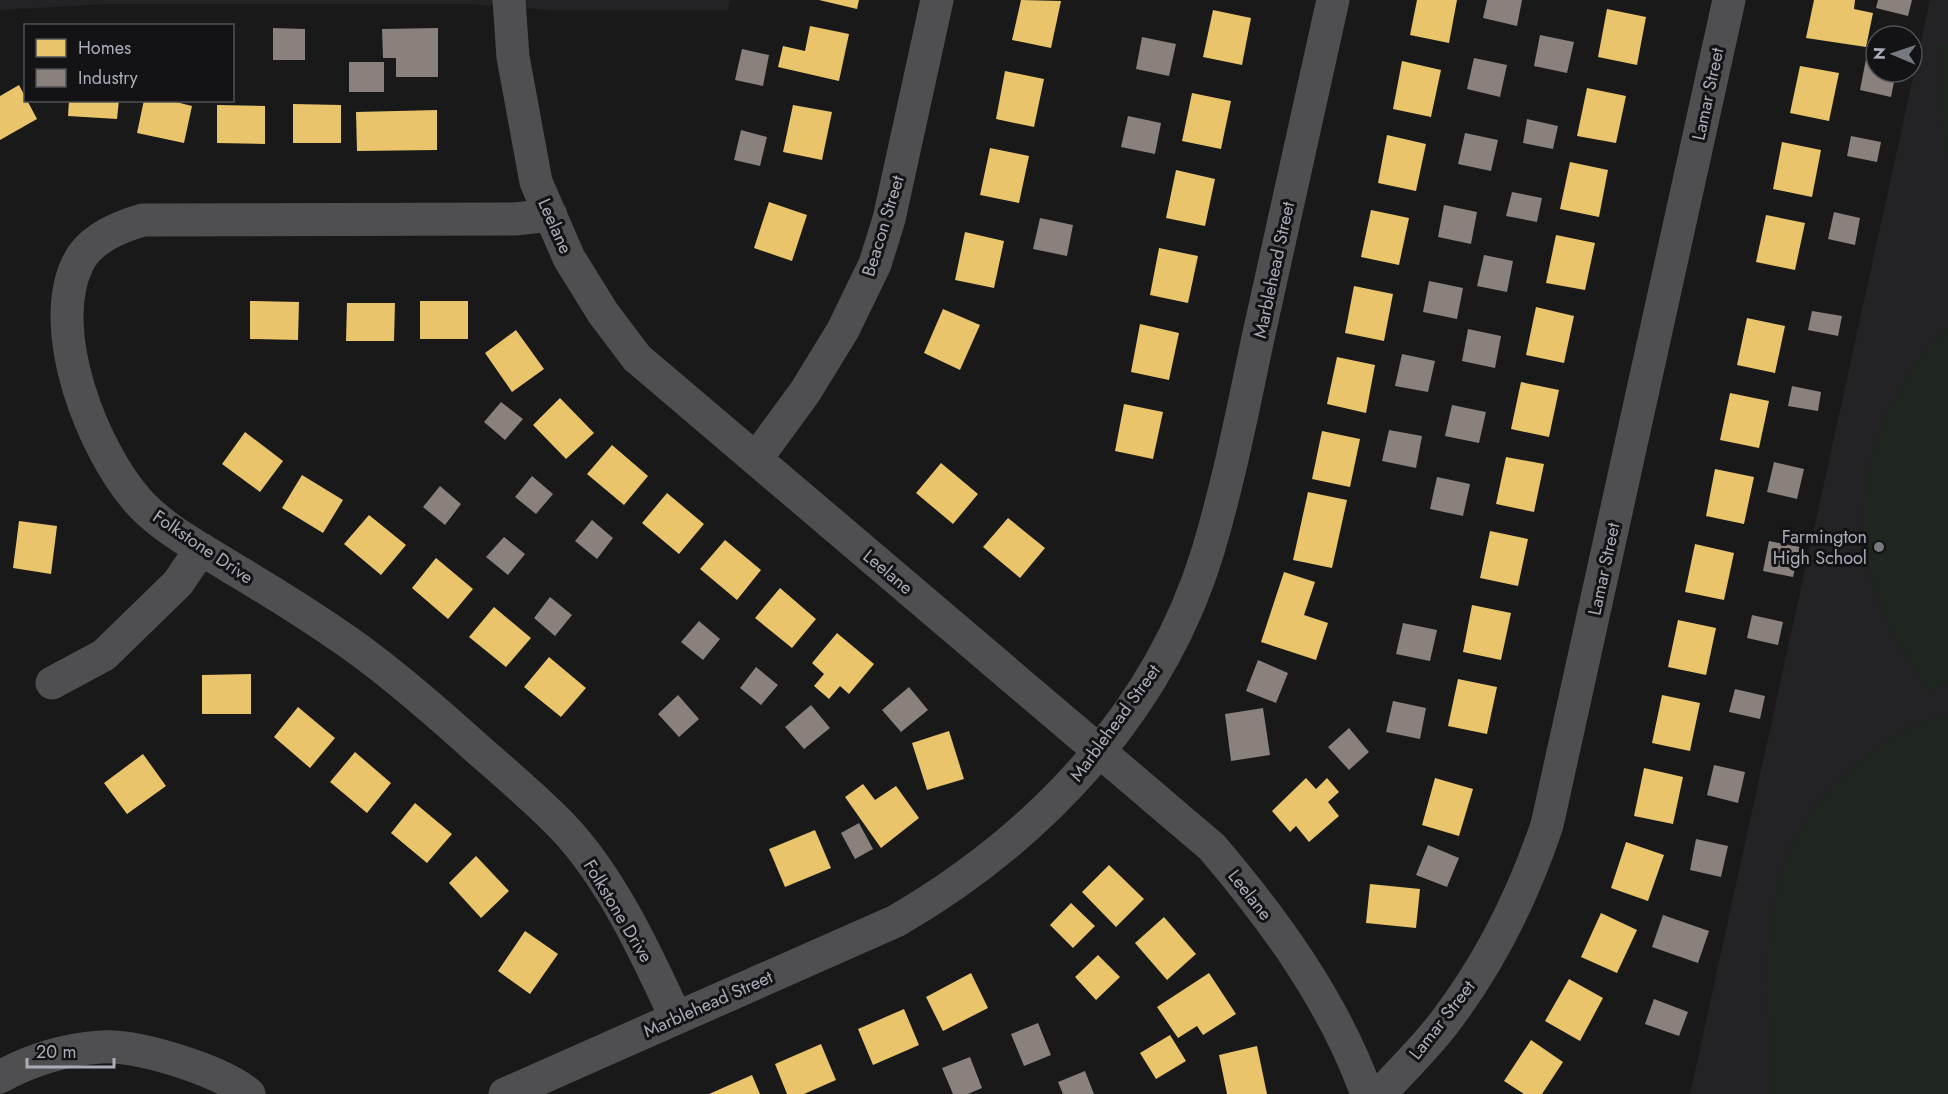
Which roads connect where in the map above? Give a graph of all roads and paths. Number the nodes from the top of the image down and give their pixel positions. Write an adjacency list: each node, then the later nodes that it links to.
1 (509, 0): 5 (street, Leelane)
2 (937, 0): 6 (street, Beacon Street)
3 (1333, 0): 9 (street, Marblehead Street)
4 (1729, 0): 15 (street, Lamar Street)
5 (551, 215): 6 (street, Leelane); 7 (street, Folkstone Drive)
6 (756, 459): 9 (street, Leelane)
7 (201, 549): 8 (street); 10 (street, Folkstone Drive)
8 (52, 683)
9 (1099, 752): 10 (street, Marblehead Street); 14 (street, Leelane)
10 (676, 1018): 13 (street, Marblehead Street)
11 (0, 1077): 12 (street)
12 (249, 1094)
13 (505, 1094)
14 (1367, 1094)
15 (1380, 1094)

